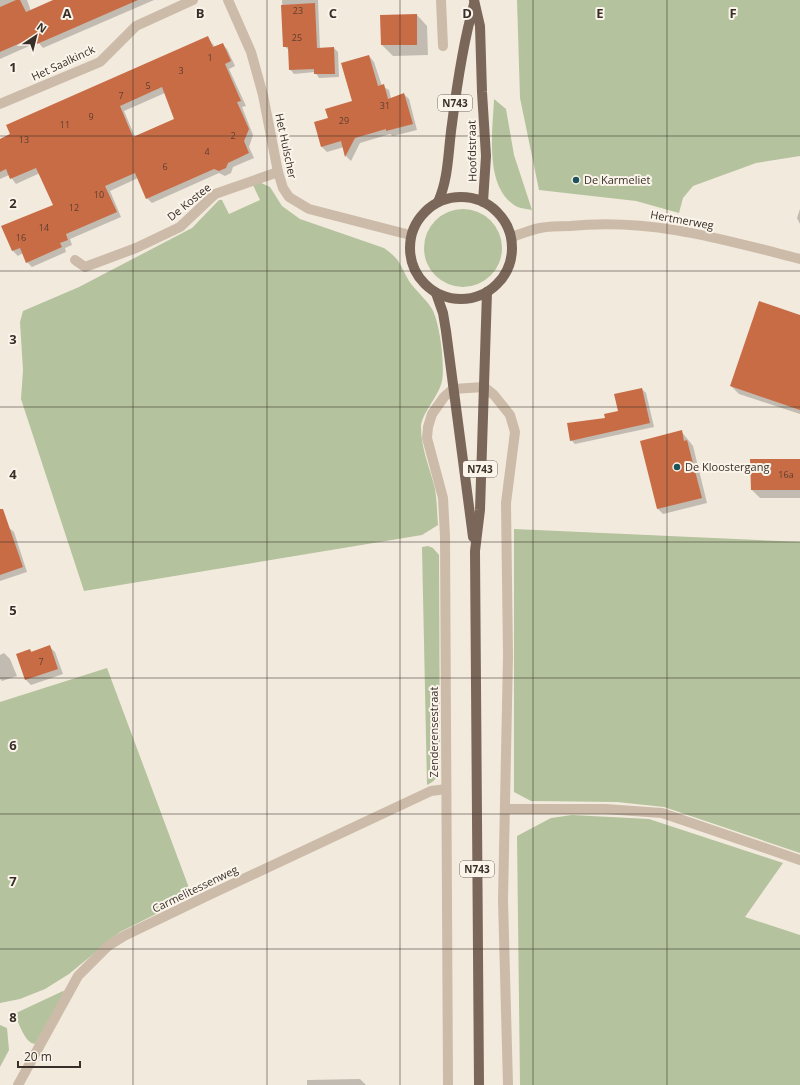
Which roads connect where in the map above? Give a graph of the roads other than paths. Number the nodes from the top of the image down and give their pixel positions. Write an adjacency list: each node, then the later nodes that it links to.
1 (193, 0): 6 (street, Het Saalkinck)
2 (228, 0): 7 (street, Het Hulscher)
3 (441, 0): 5 (street)
4 (474, 2): 8 (main road, Hoofdstraat / N743); 9 (main road, Hoofdstraat / N743)
5 (443, 46)
6 (0, 104)
7 (278, 172): 10 (street, Het Hulscher); 13 (street, De Kostee)
8 (438, 202): 9 (main road, N743); 10 (main road, N743)
9 (484, 202): 11 (main road, N743)
10 (410, 235): 15 (main road, N743)
11 (511, 237): 12 (street, Hertmerweg); 14 (main road, N743)
12 (800, 259)
13 (74, 260)
14 (487, 292): 15 (main road, N743); 16 (main road, N743)
15 (436, 293): 17 (main road, N743)
16 (484, 387): 17 (street); 18 (main road, N743); 20 (street)
17 (453, 389): 18 (main road, N743); 19 (street, Zenderensestraat)
18 (475, 551): 24 (main road, N743)
19 (446, 789): 22 (street, Carmelitessenweg); 23 (street, Zenderensestraat)
20 (505, 809): 21 (street); 25 (street)
21 (800, 860)
22 (18, 1085)
23 (448, 1085)
24 (479, 1085)
25 (508, 1085)

